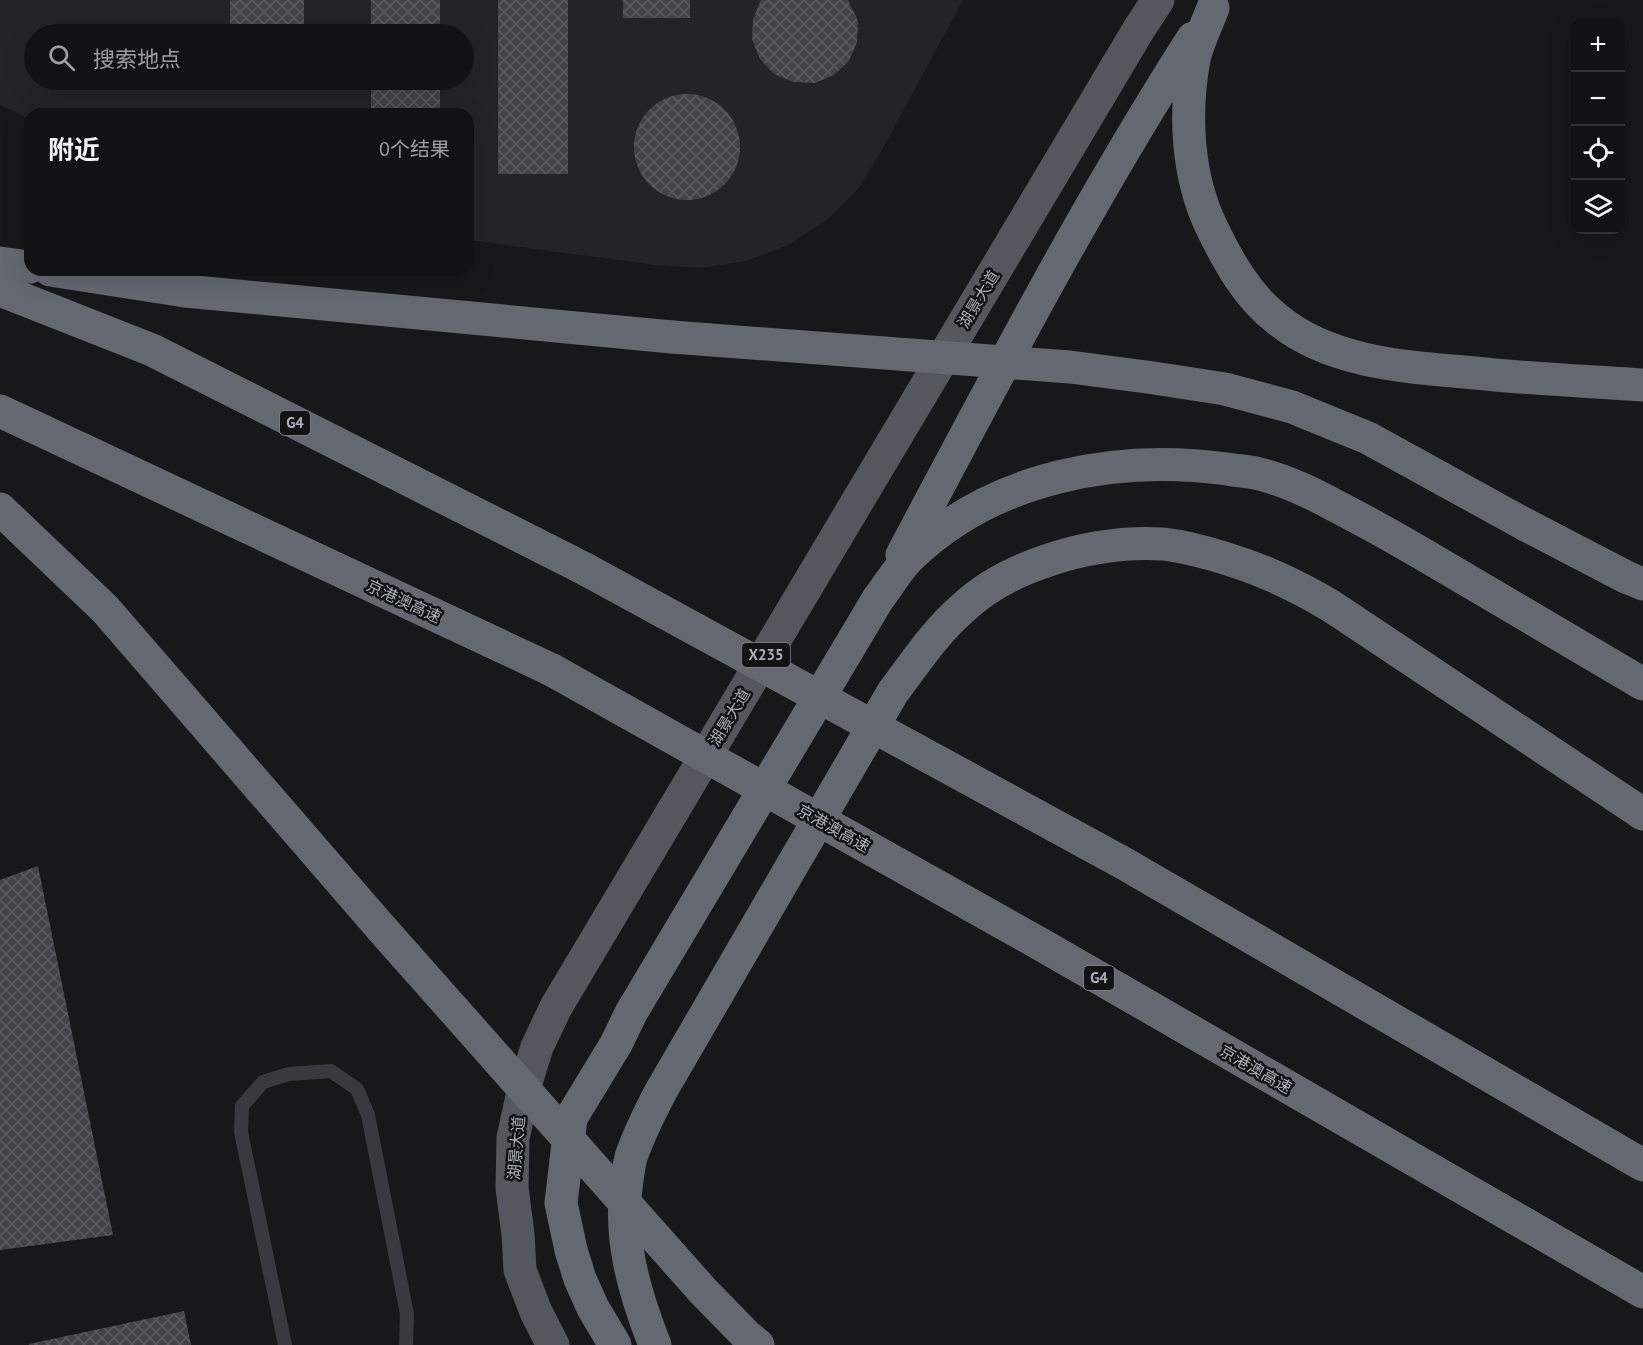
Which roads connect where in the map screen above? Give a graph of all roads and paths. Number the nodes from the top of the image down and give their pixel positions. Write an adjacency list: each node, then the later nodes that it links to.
1 (1158, 0): 18 (main road, 湖景大道 / X235)
2 (1216, 4): 7 (highway); 11 (highway)
3 (0, 263): 4 (highway)
4 (24, 266)
5 (89, 276): 10 (highway, bridge)
6 (0, 290): 14 (highway, G4, bridge)
7 (1643, 385)
8 (0, 411): 15 (highway, 京港澳高速 / G4, bridge)
9 (0, 509): 21 (highway, bridge)
10 (1643, 584)
11 (878, 599): 12 (highway); 19 (highway)
12 (1643, 684)
13 (1643, 814): 20 (highway)
14 (1643, 1165)
15 (1643, 1292)
16 (285, 1345): 17 (lane)
17 (406, 1345)
18 (553, 1345)
19 (615, 1345)
20 (654, 1345)
21 (758, 1345)

